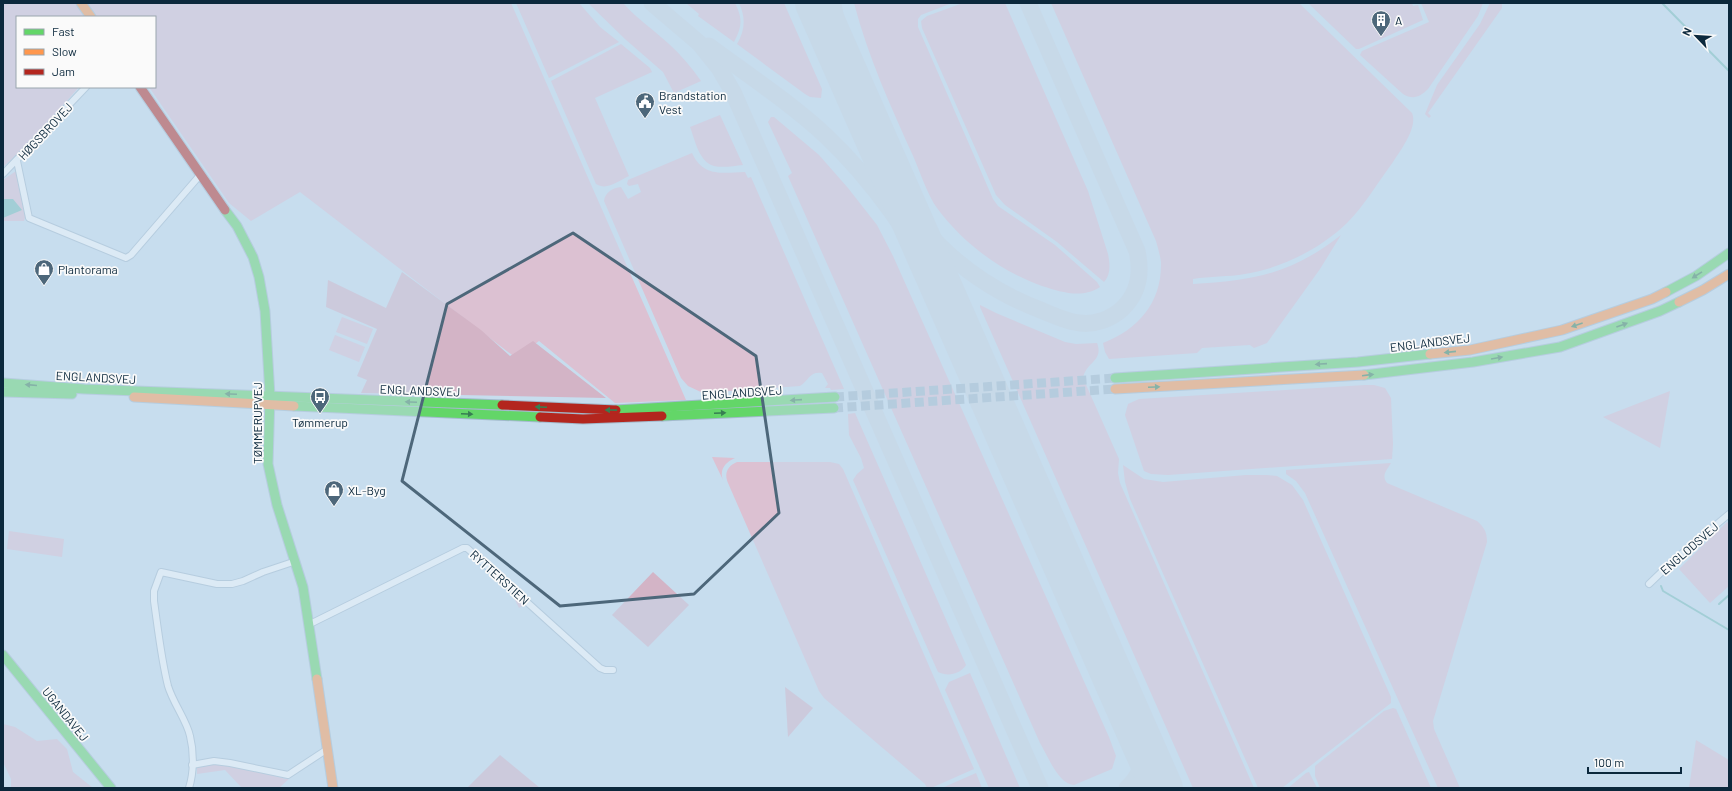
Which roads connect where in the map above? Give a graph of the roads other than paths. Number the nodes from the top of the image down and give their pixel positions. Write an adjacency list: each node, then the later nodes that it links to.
1 (81, 3): 2 (main road)
2 (90, 16)
3 (85, 88): 5 (street, HØGSBROVEJ)
4 (141, 88): 7 (main road, TØMMERUPVEJ)
5 (17, 161): 6 (street, HØGSBROVEJ); 7 (street)
6 (3, 174)
7 (201, 174): 15 (main road, TØMMERUPVEJ)
8 (1729, 253): 10 (main road, ENGLANDSVEJ, one-way to 10)
9 (1729, 274): 12 (main road, ENGLANDSVEJ, one-way to 9)
10 (1115, 378)
11 (3, 383): 15 (main road, ENGLANDSVEJ, one-way to 11)
12 (1115, 389)
13 (3, 392): 15 (main road, ENGLANDSVEJ)
14 (835, 398): 15 (main road, ENGLANDSVEJ, one-way to 15)
15 (270, 400): 16 (main road, ENGLANDSVEJ, one-way to 16); 18 (main road, TØMMERUPVEJ)
16 (834, 408)
17 (1729, 514): 19 (street, ENGLODSVEJ)
18 (296, 561): 20 (main road, TØMMERUPVEJ); 24 (street)
19 (1649, 584)
20 (308, 625): 22 (street, RYTTERSTIEN); 23 (main road, TØMMERUPVEJ)
21 (3, 655): 25 (main road, UGANDAVEJ)
22 (613, 670)
23 (326, 750): 24 (street); 27 (main road, TØMMERUPVEJ)
24 (192, 765): 26 (street)
25 (111, 788)
26 (189, 788)
27 (333, 788)

